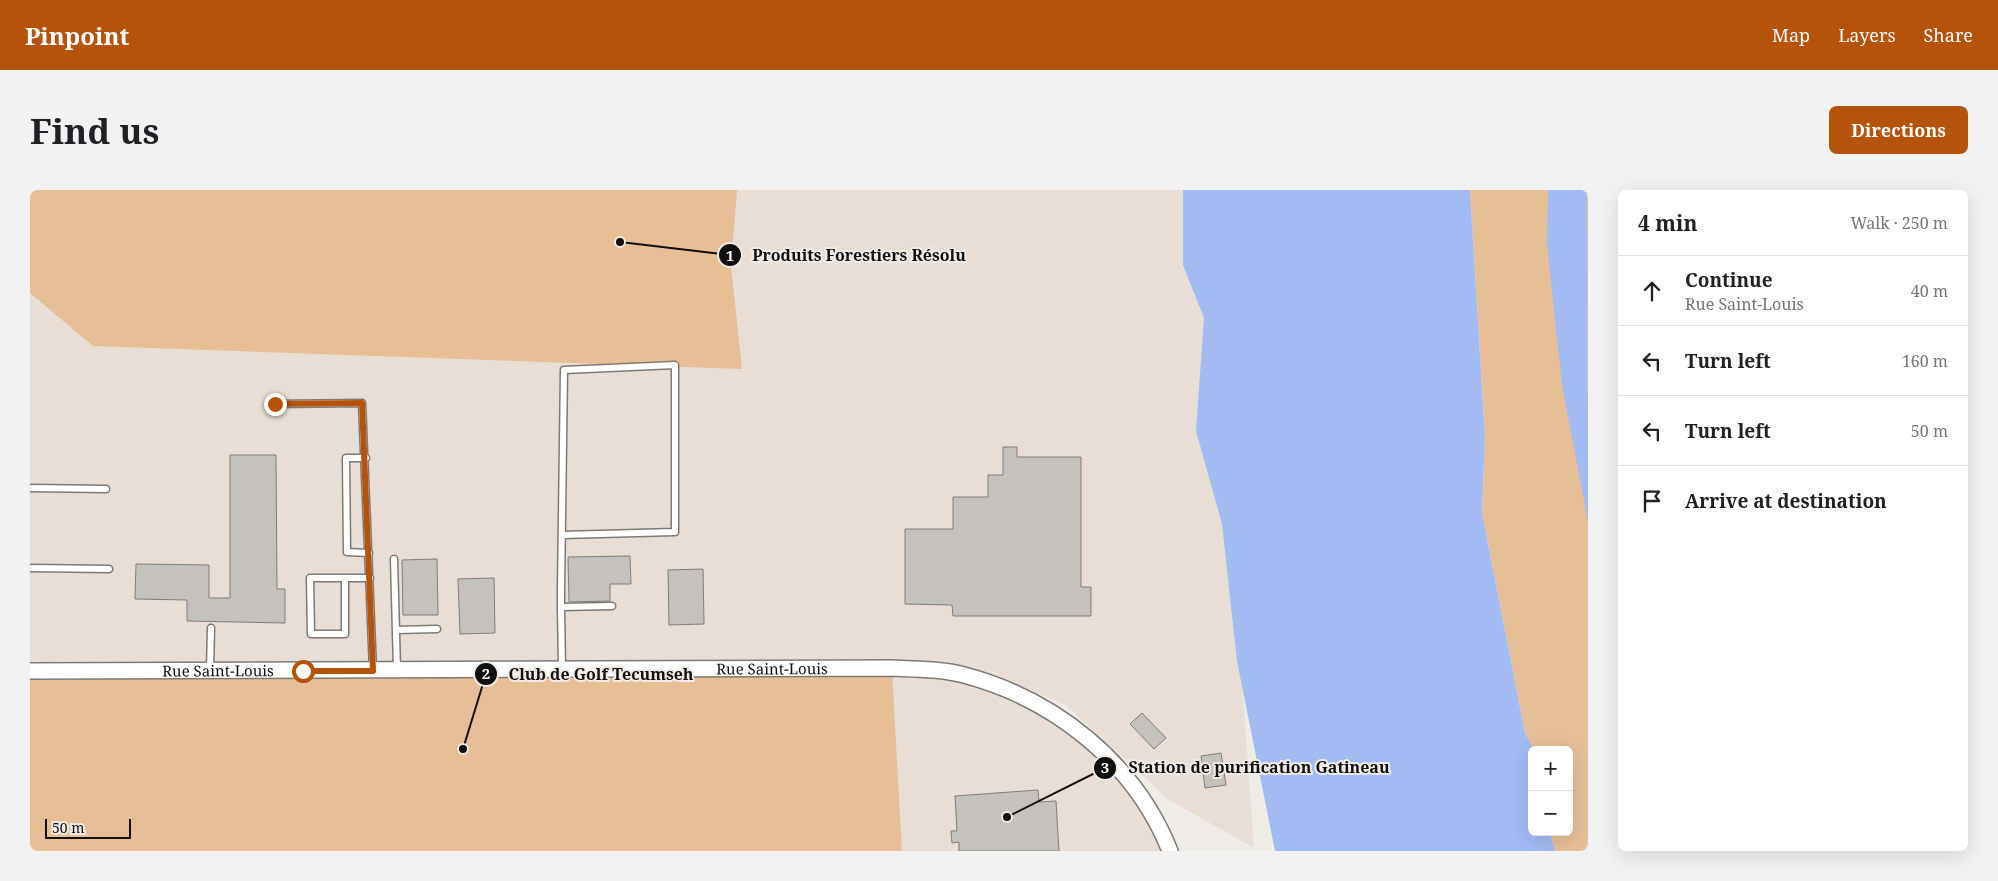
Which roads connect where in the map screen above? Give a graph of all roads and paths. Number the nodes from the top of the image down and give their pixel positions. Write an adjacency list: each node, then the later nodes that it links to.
1 (275, 404): 2 (lane)
2 (366, 458): 6 (lane); 6 (lane)
3 (30, 488): 4 (lane)
4 (106, 489)
5 (562, 535): 5 (lane); 13 (lane)
6 (369, 553): 11 (lane)
7 (394, 559): 15 (lane)
8 (30, 568): 9 (lane)
9 (109, 569)
10 (345, 578): 10 (lane); 11 (lane)
11 (370, 578): 19 (lane)
12 (612, 606): 13 (lane)
13 (561, 607): 17 (lane)
14 (211, 628): 21 (lane)
15 (396, 630): 16 (lane); 20 (lane)
16 (437, 630)
17 (562, 670): 20 (street, Rue Saint-Louis); 22 (street, Rue Saint-Louis)
18 (30, 671): 21 (street, Rue Saint-Louis)
19 (373, 671): 20 (street, Rue Saint-Louis); 21 (street, Rue Saint-Louis)
20 (397, 671)
21 (210, 672)
22 (1170, 851)

